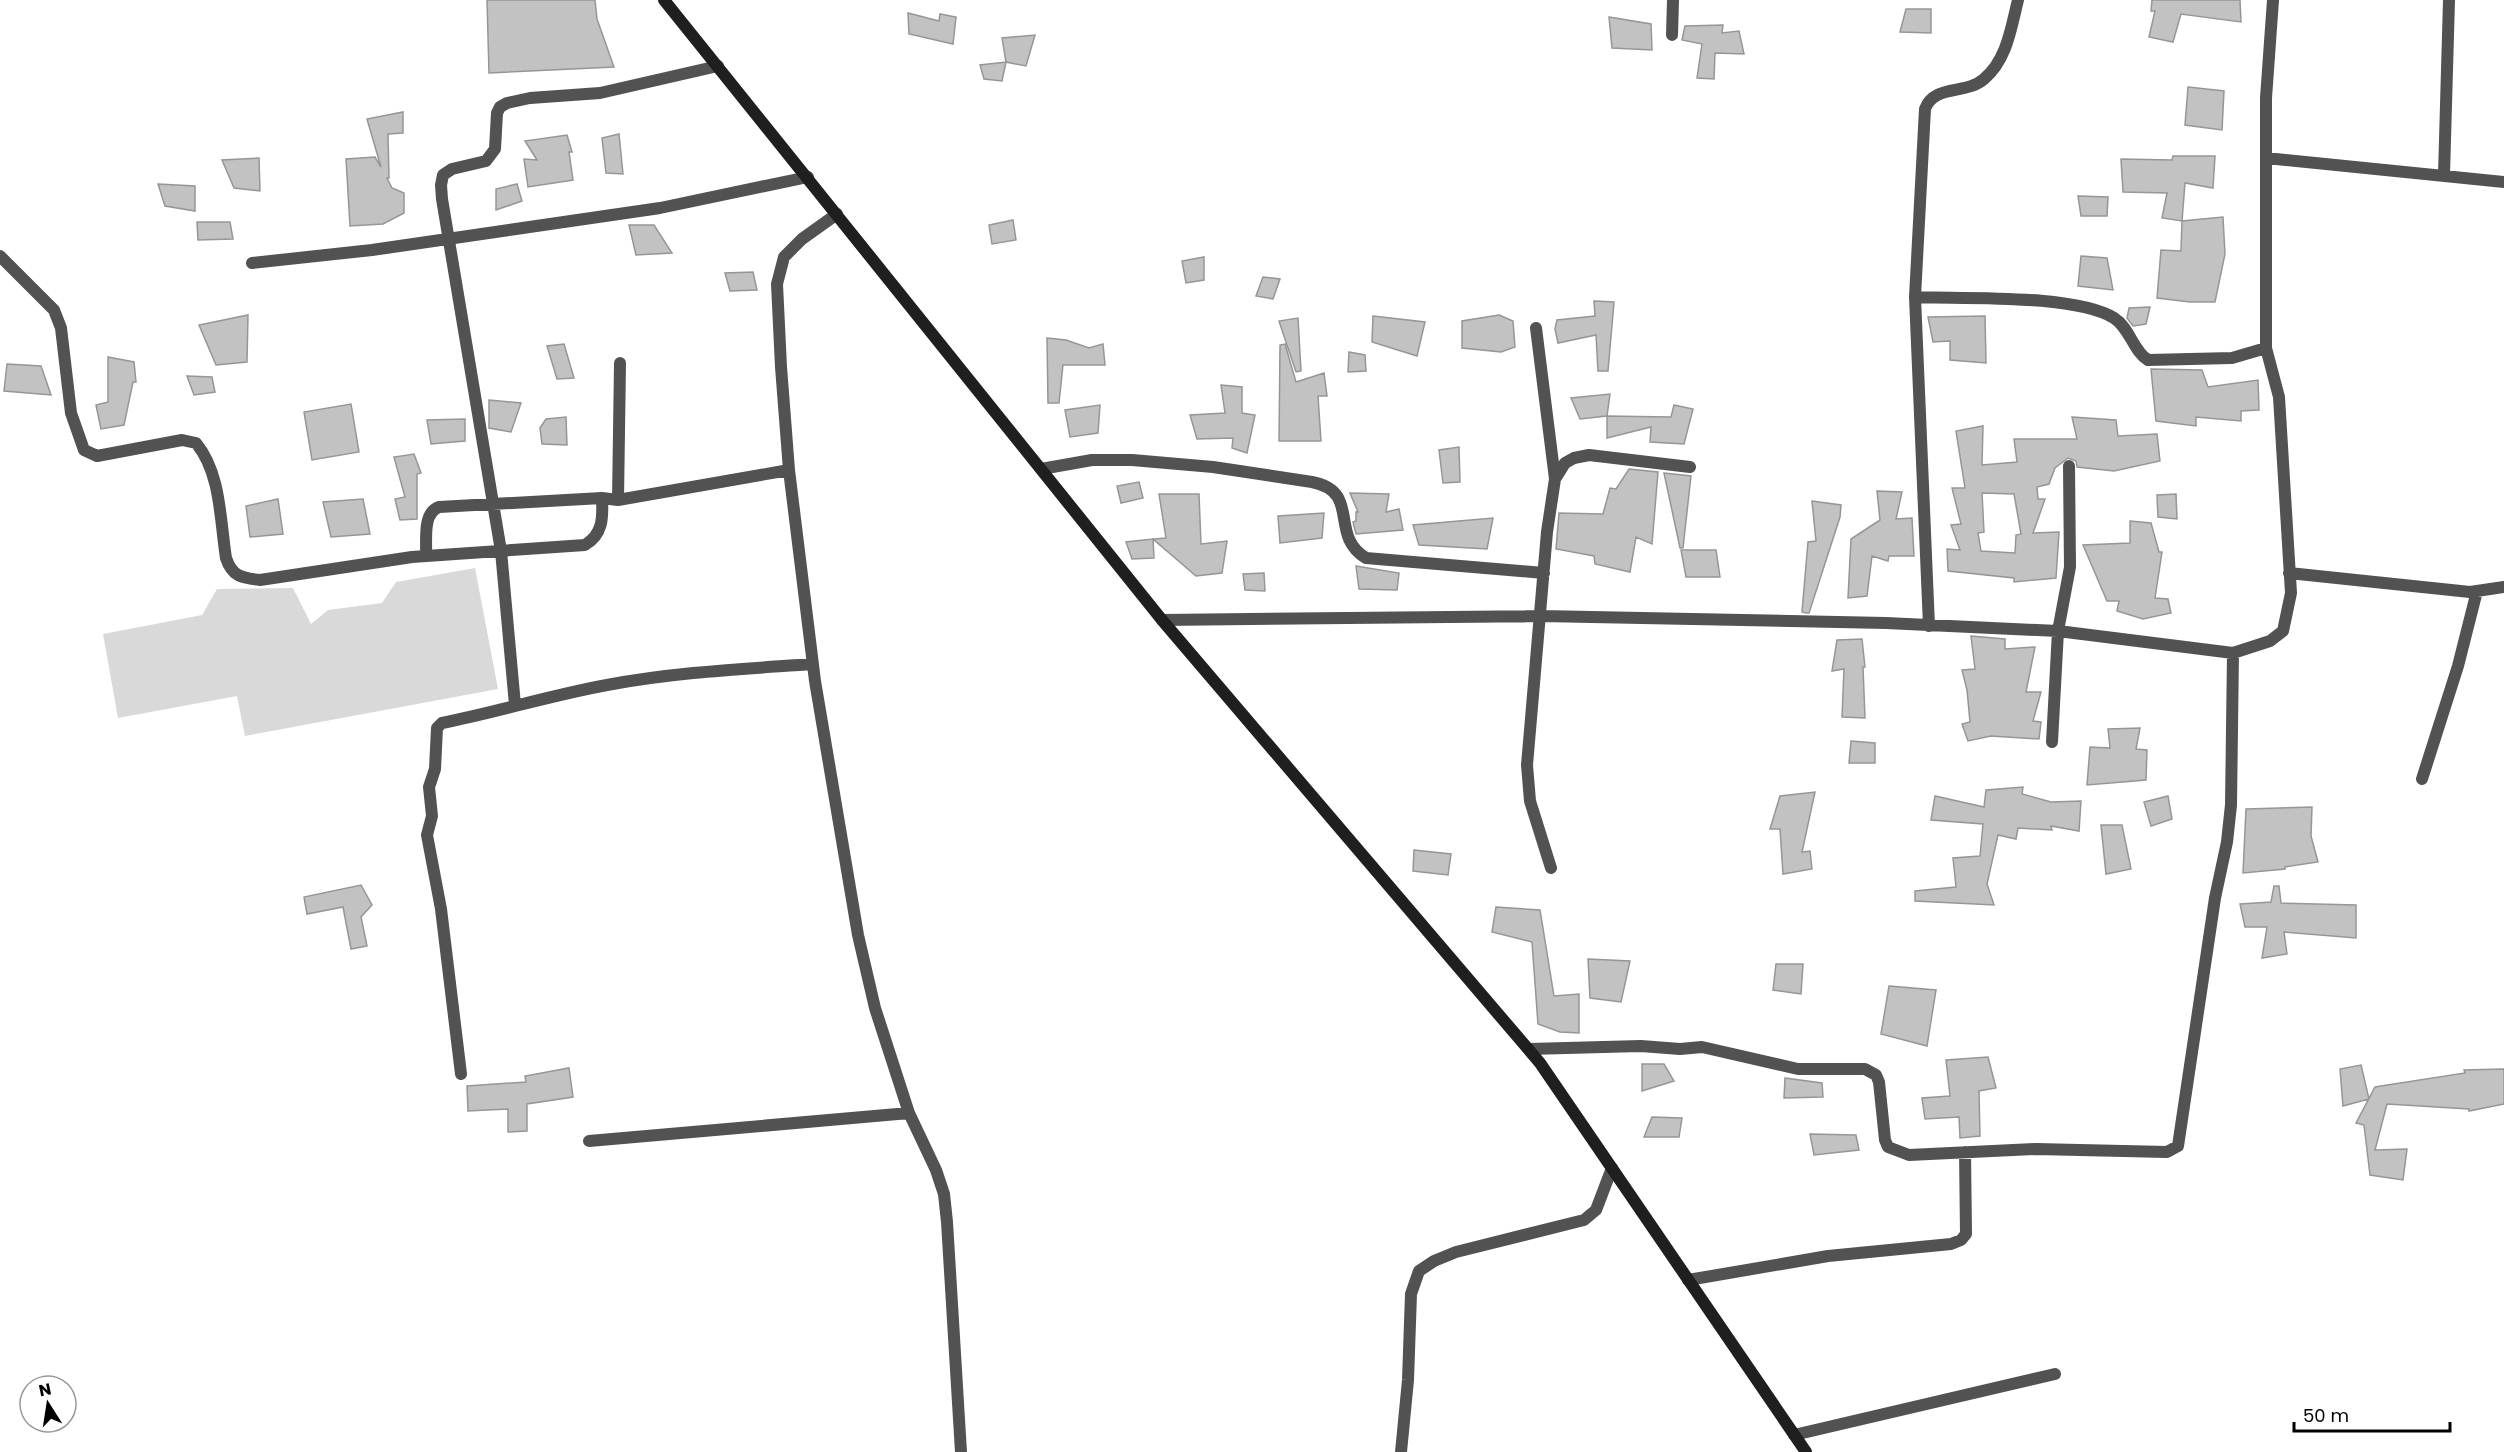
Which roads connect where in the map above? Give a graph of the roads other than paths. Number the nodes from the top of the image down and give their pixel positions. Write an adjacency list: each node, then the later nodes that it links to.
1 (664, 0): 7 (main road)
2 (1673, 0): 6 (street)
3 (2018, 0): 16 (street)
4 (2273, 0): 8 (street)
5 (2449, 0): 9 (street)
6 (1672, 35)
7 (718, 66): 10 (main road); 13 (street)
8 (2266, 158): 9 (street); 18 (street)
9 (2444, 175): 11 (street)
10 (808, 177): 12 (main road); 13 (street)
11 (2504, 182)
12 (837, 214): 22 (main road); 23 (street)
13 (448, 239): 15 (street); 27 (street)
14 (0, 256): 29 (street)
15 (252, 263)
16 (1915, 297): 18 (street); 36 (street)
17 (1536, 328): 24 (street)
18 (2266, 348): 31 (street)
19 (620, 363): 26 (street)
20 (1690, 466): 24 (street)
21 (2069, 466): 37 (street)
22 (1041, 469): 30 (street); 35 (main road)
23 (789, 470): 26 (street); 39 (street)
24 (1555, 479): 30 (street)
25 (602, 498): 26 (street); 27 (street); 28 (street)
26 (618, 500)
27 (493, 504): 28 (street); 29 (street)
28 (501, 551): 29 (street); 40 (street)
29 (426, 556)
30 (1544, 573): 34 (street)
31 (2289, 573): 33 (street); 38 (street)
32 (2504, 587): 33 (street)
33 (2476, 591): 42 (street)
34 (1541, 616): 35 (street); 36 (street); 43 (street)
35 (1162, 620): 44 (main road)
36 (1929, 626): 37 (street)
37 (2058, 631): 38 (street); 41 (street)
38 (2234, 653): 48 (street)
39 (813, 664): 40 (street); 46 (street)
40 (515, 705): 45 (street)
41 (2052, 742)
42 (2422, 779)
43 (1551, 868)
44 (1528, 1049): 48 (street); 49 (main road)
45 (461, 1074)
46 (909, 1113): 47 (street); 53 (street)
47 (589, 1140)
48 (1965, 1152): 50 (street)
49 (1612, 1168): 50 (main road); 54 (street)
50 (1688, 1280): 52 (main road)
51 (2055, 1374): 52 (street)
52 (1794, 1435): 55 (main road)
53 (961, 1452)
54 (1401, 1452)
55 (1806, 1452)

